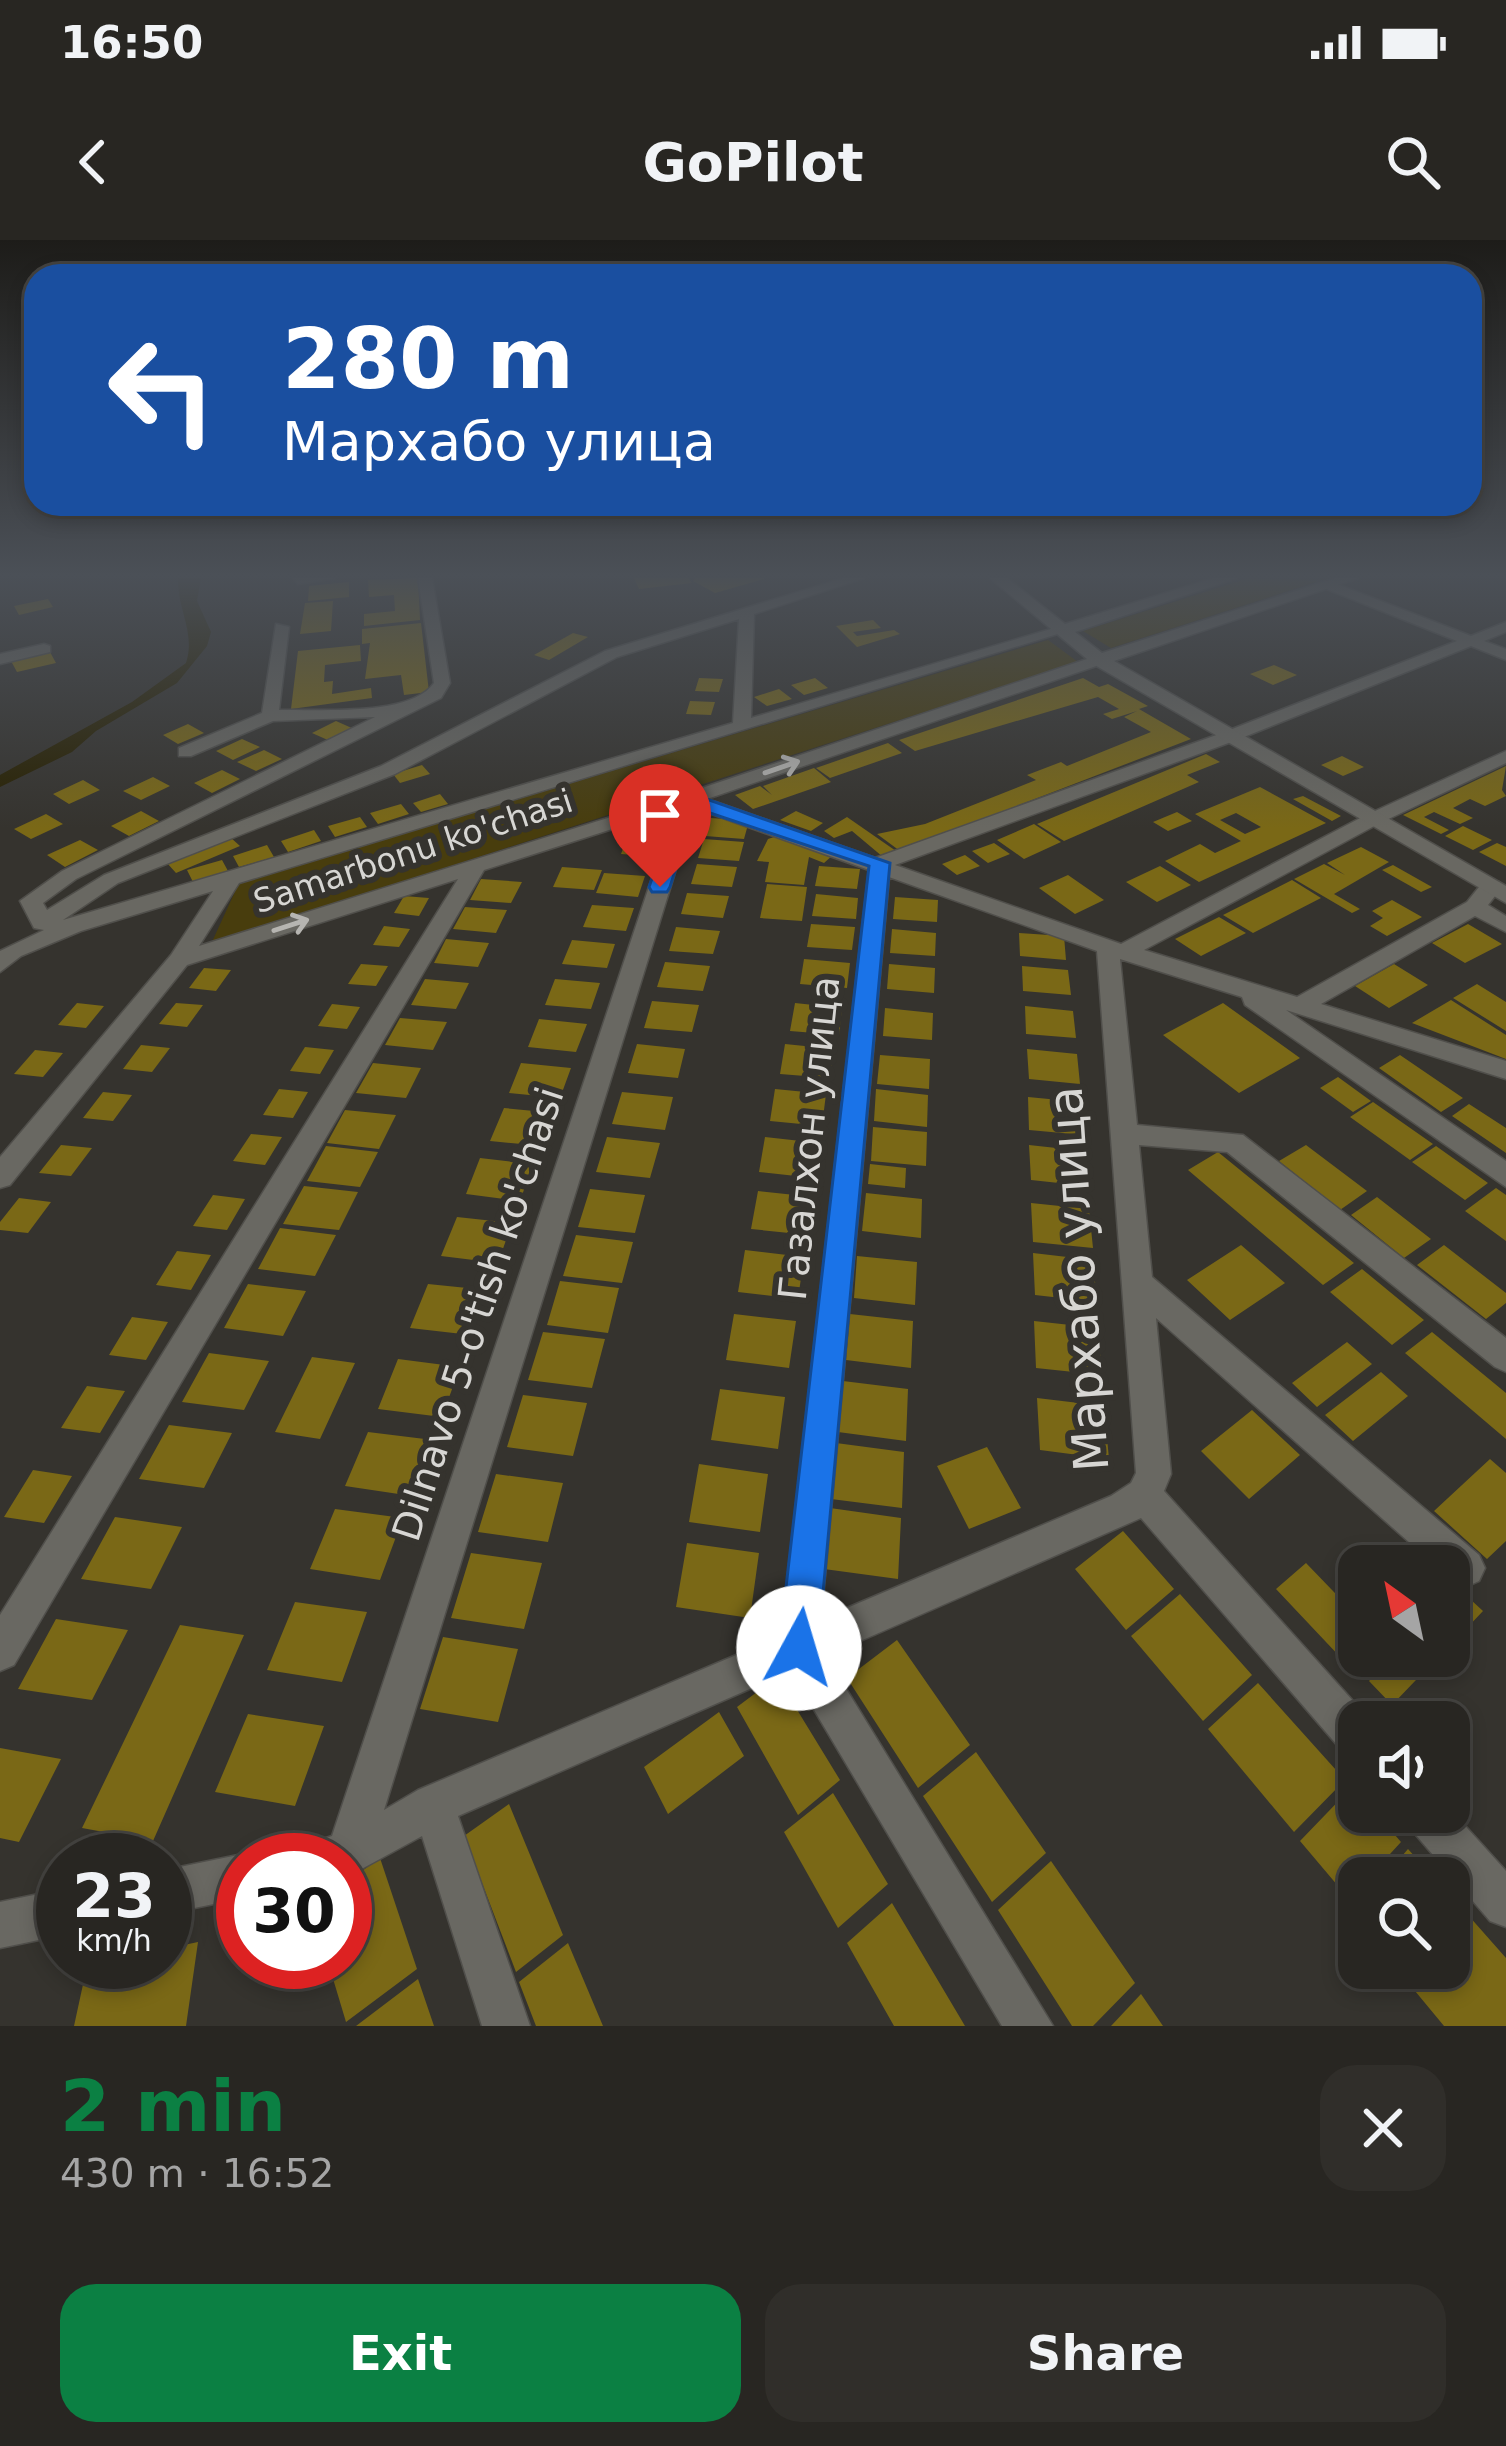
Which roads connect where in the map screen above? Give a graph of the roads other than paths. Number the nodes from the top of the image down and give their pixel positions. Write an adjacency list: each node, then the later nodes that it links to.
1 (277, 661): 10 (street)
2 (439, 661): 9 (street)
3 (597, 661): 22 (street)
4 (745, 661): 11 (street)
5 (956, 661): 11 (street, Samarbonu ko'chasi)
6 (1095, 661): 15 (street, Samarbonu ko'chasi, one-way to 6)
7 (1101, 661): 12 (street)
8 (1417, 661): 12 (street)
9 (408, 711): 10 (street); 22 (street)
10 (270, 716): 13 (street)
11 (742, 726): 19 (street, Samarbonu ko'chasi)
12 (1228, 737): 16 (street); 17 (street)
13 (185, 752)
14 (1506, 756): 16 (street)
15 (688, 799): 17 (street); 18 (street, Samarbonu ko'chasi); 42 (street, Dilnavo 5-o'tish ko'chasi)
16 (1371, 820): 20 (street); 25 (street)
17 (880, 863): 25 (street); 38 (street, Газалхон улица)
18 (476, 866): 26 (street, Samarbonu ko'chasi, one-way to 18); 39 (street)
19 (232, 878): 24 (street, Samarbonu ko'chasi); 26 (street, Samarbonu ko'chasi)
20 (1499, 892): 21 (street)
21 (1475, 908): 23 (street); 29 (street)
22 (42, 923): 24 (street)
23 (1506, 925)
24 (73, 926): 27 (street, Samarbonu ko'chasi)
25 (1116, 949): 28 (street); 31 (street, Мархабо улица)
26 (179, 960): 33 (street, Samarbonu ko'chasi)
27 (0, 965)
28 (1235, 986): 29 (street); 32 (street)
29 (1301, 1005): 30 (street)
30 (1506, 1070)
31 (1124, 1134): 34 (street, Мархабо улица); 35 (street)
32 (1506, 1176)
33 (0, 1177)
34 (1140, 1285): 36 (street, Мархабо улица); 37 (street)
35 (1506, 1357)
36 (1144, 1495): 38 (street); 40 (street, Мархабо улица)
37 (1440, 1545)
38 (799, 1648): 41 (street); 49 (street)
39 (0, 1651)
40 (1338, 1714)
41 (433, 1805): 44 (street); 48 (street)
42 (344, 1833)
43 (1443, 1833): 45 (street)
44 (372, 1838)
45 (1506, 1904)
46 (36, 1918): 47 (street)
47 (0, 1925)
48 (506, 2026)
49 (1029, 2026)

